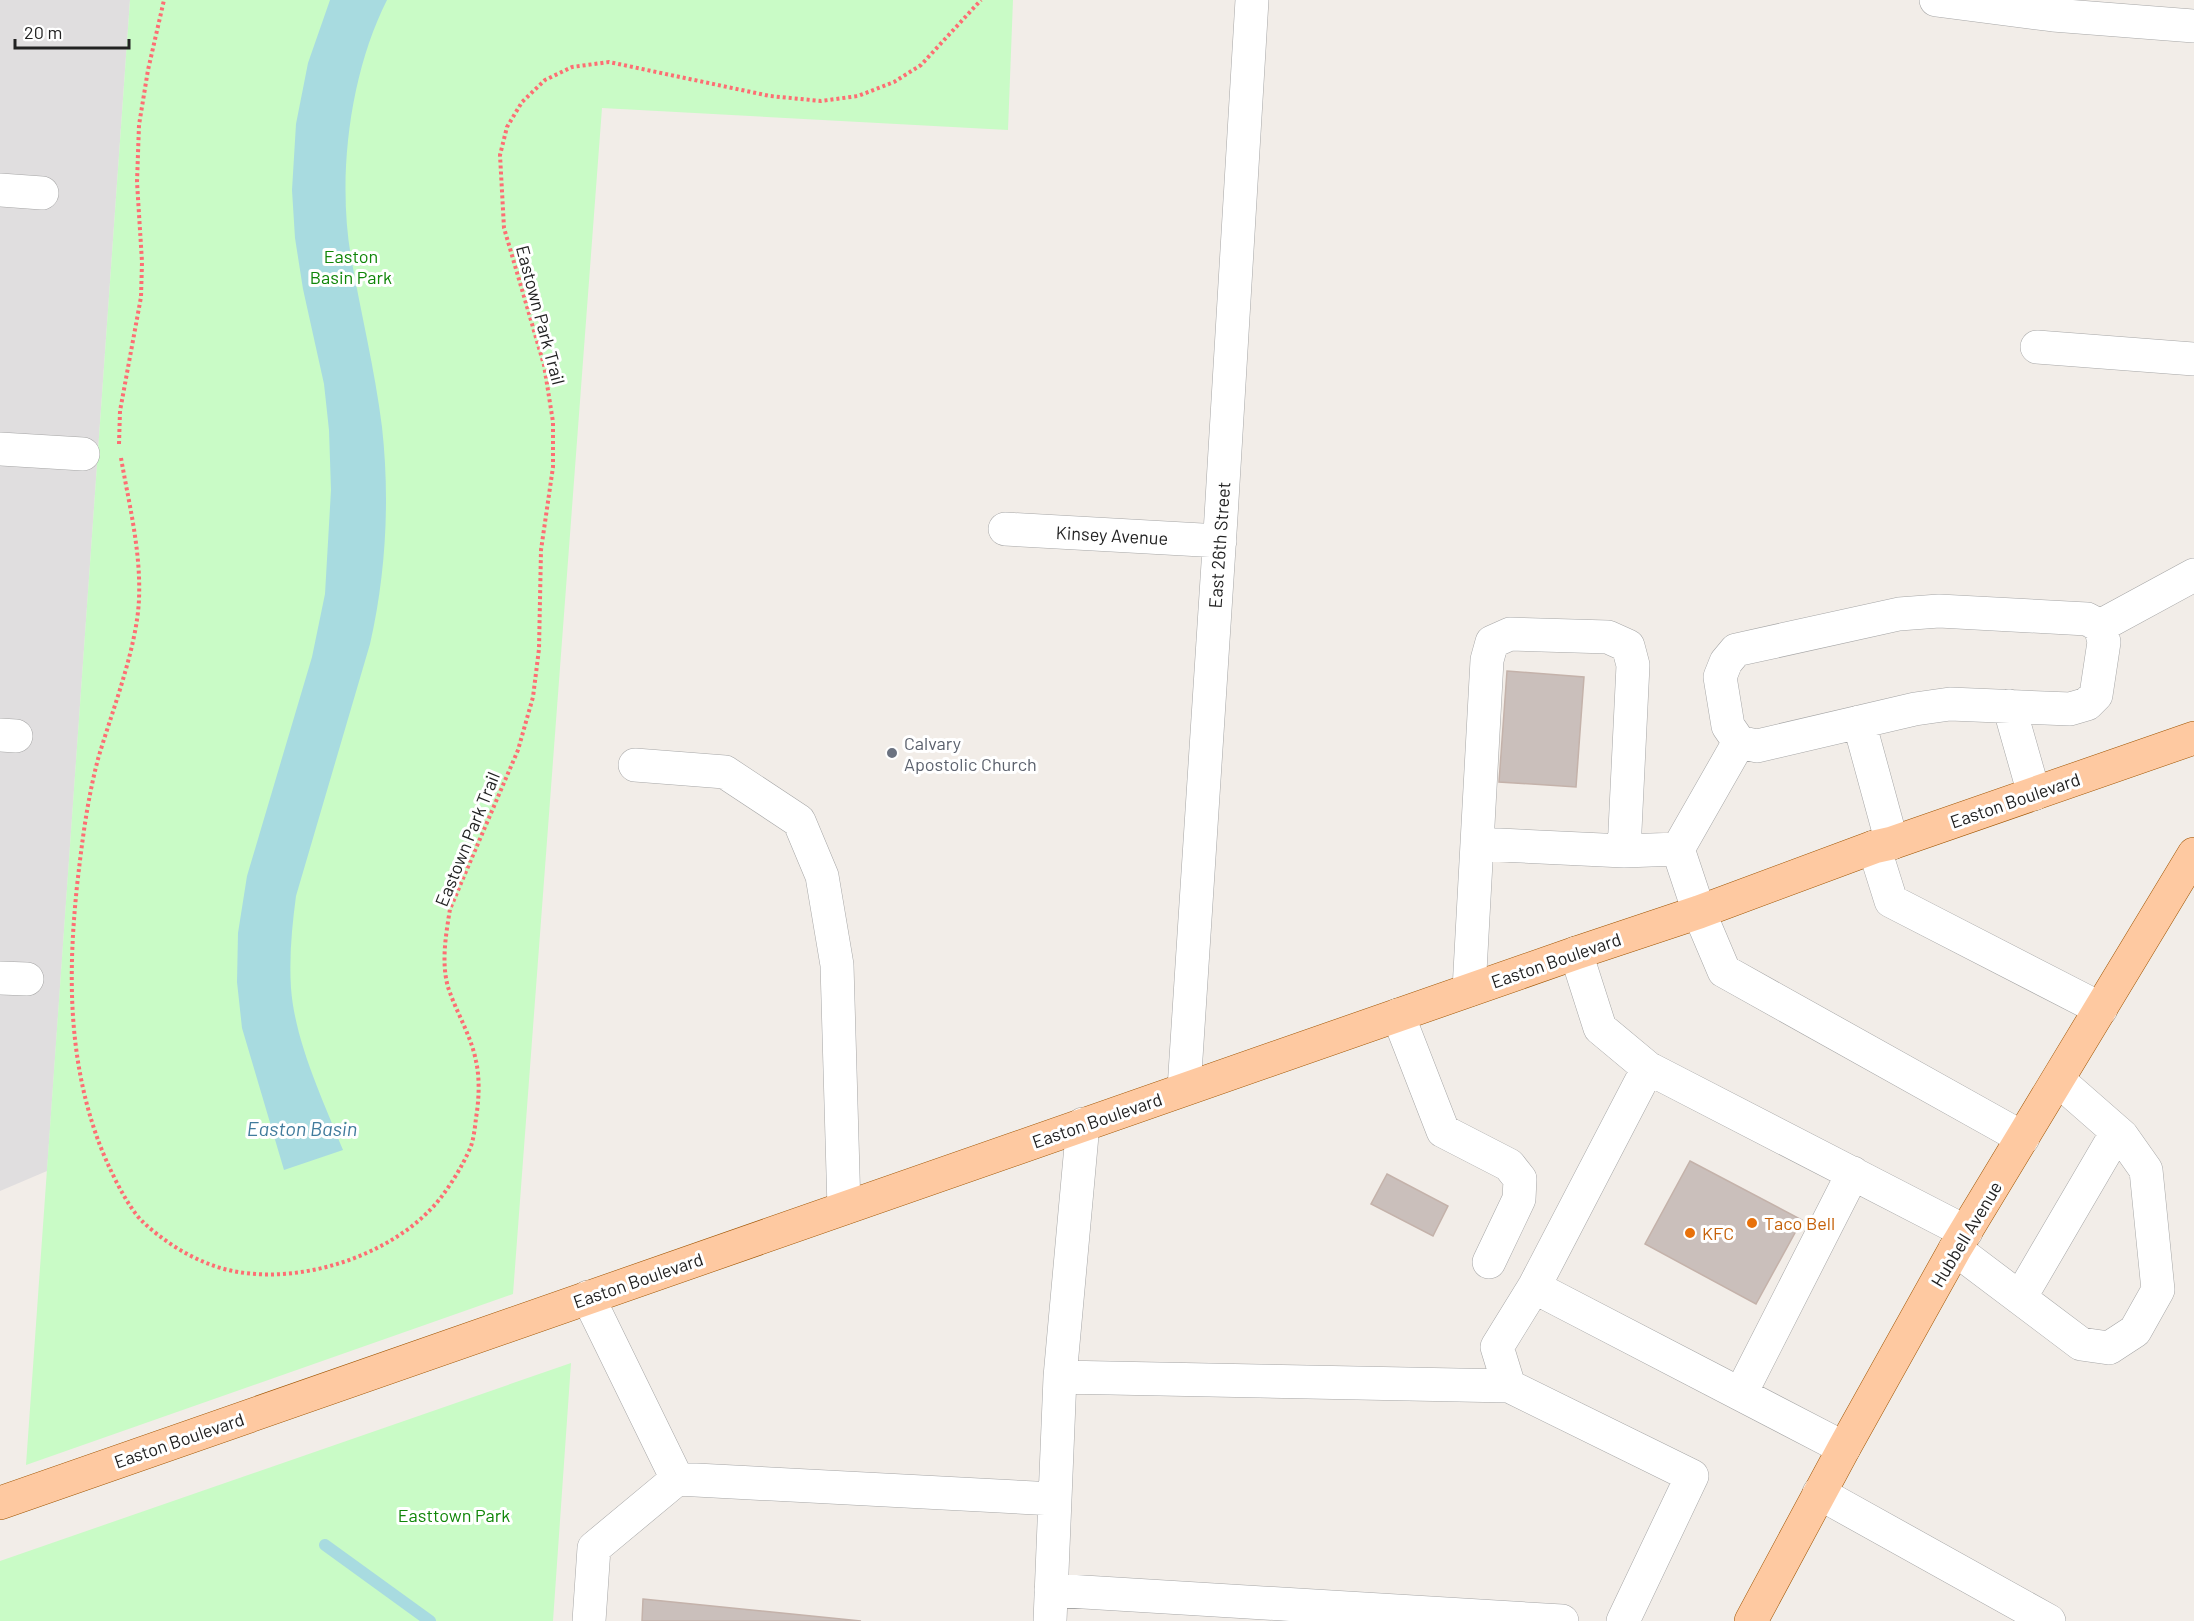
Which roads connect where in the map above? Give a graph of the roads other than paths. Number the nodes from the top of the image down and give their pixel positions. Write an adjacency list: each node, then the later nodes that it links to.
1 (1252, 0): 11 (street, East 26th Street)
2 (1936, 0): 3 (street)
3 (2194, 26)
4 (0, 190): 5 (street)
5 (42, 193)
6 (2037, 347): 7 (street)
7 (2194, 359)
8 (0, 449): 9 (street)
9 (83, 454)
10 (1005, 529): 11 (street, Kinsey Avenue)
11 (1220, 541): 32 (street, East 26th Street)
12 (2194, 575): 13 (street)
13 (2100, 627): 14 (street); 17 (street)
14 (2009, 706): 15 (street); 19 (street)
15 (1858, 722): 17 (street); 21 (street)
16 (2194, 733): 19 (main road, Easton Boulevard)
17 (1739, 742): 22 (street)
18 (634, 765): 37 (street)
19 (2034, 794): 21 (main road, Easton Boulevard)
20 (1478, 844): 23 (street); 23 (street); 27 (street)
21 (1883, 845): 25 (main road, Easton Boulevard); 28 (street)
22 (1678, 849): 23 (street); 25 (street)
23 (1624, 851)
24 (2194, 854): 28 (main road, Hubbell Avenue)
25 (1699, 912): 26 (main road, Easton Boulevard); 35 (street)
26 (1576, 953): 27 (main road, Easton Boulevard); 30 (street)
27 (1469, 990): 29 (main road, Easton Boulevard)
28 (2101, 1009): 31 (main road, Hubbell Avenue)
29 (1398, 1015): 32 (main road, Easton Boulevard); 39 (street)
30 (1648, 1068): 36 (street); 40 (street)
31 (2058, 1080): 34 (street); 35 (main road, Hubbell Avenue)
32 (1184, 1089): 33 (main road, Easton Boulevard)
33 (1083, 1125): 37 (main road, Easton Boulevard); 43 (street)
34 (2116, 1132): 42 (street); 42 (street)
35 (2023, 1138): 38 (main road, Hubbell Avenue)
36 (1853, 1173): 38 (street); 45 (street)
37 (844, 1208): 41 (main road, Easton Boulevard)
38 (1961, 1241): 42 (street); 46 (main road, Hubbell Avenue)
39 (1489, 1262)
40 (1534, 1287): 44 (street); 45 (street)
41 (588, 1298): 47 (street); 50 (main road, Easton Boulevard)
42 (2020, 1298)
43 (1060, 1377): 44 (street); 49 (street)
44 (1509, 1386): 54 (street)
45 (1741, 1393): 46 (street)
46 (1844, 1448): 48 (main road, Hubbell Avenue)
47 (677, 1479): 49 (street); 52 (street)
48 (1820, 1493): 55 (main road, Hubbell Avenue); 56 (street)
49 (1055, 1499): 51 (street)
50 (0, 1503)
51 (1051, 1606): 53 (street)
52 (589, 1621)
53 (1562, 1621)
54 (1623, 1621)
55 (1751, 1621)
56 (2049, 1621)

